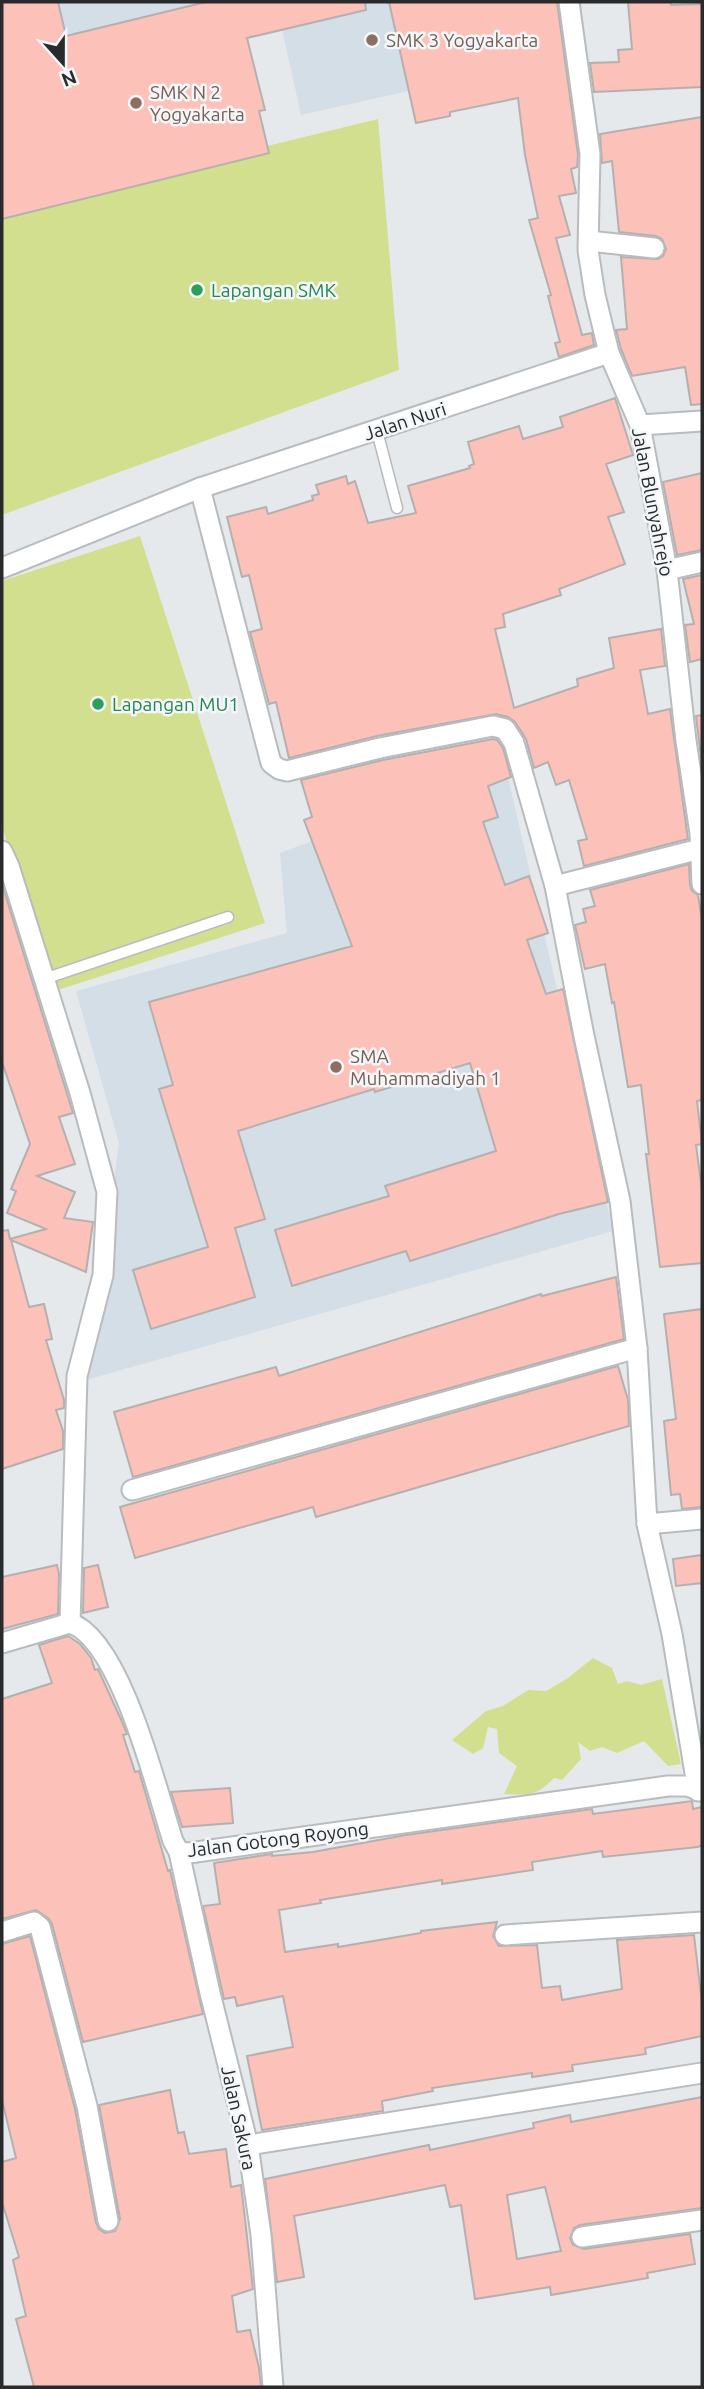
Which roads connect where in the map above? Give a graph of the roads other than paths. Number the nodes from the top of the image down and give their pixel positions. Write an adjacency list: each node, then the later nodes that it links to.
1 (569, 2): 2 (street, Jalan Blunyahrejo)
2 (589, 241): 3 (street); 4 (street, Jalan Blunyahrejo)
3 (654, 248)
4 (609, 353): 6 (street, Jalan Blunyahrejo); 7 (street, Jalan Nuri)
5 (702, 421): 6 (street)
6 (640, 425): 12 (street, Jalan Blunyahrejo)
7 (377, 431): 8 (street, Jalan Nuri); 9 (lane)
8 (200, 488): 11 (street, Jalan Nuri); 16 (street)
9 (397, 508)
10 (702, 562): 12 (street)
11 (2, 568)
12 (667, 570): 13 (street, Jalan Blunyahrejo)
13 (701, 838): 15 (street, Jalan Blunyahrejo); 16 (street)
14 (2, 851): 18 (street)
15 (702, 884)
16 (555, 886): 19 (street)
17 (228, 917): 18 (lane)
18 (44, 979): 23 (street)
19 (637, 1348): 20 (street); 22 (street)
20 (132, 1490)
21 (702, 1519): 22 (street)
22 (647, 1524): 25 (street)
23 (70, 1623): 24 (street); 26 (street, Jalan Gotong Royong)
24 (2, 1643)
25 (700, 1791): 26 (street, Jalan Gotong Royong)
26 (179, 1852): 31 (street, Jalan Sakura)
27 (702, 1922): 29 (street)
28 (2, 1932): 33 (street)
29 (505, 1935)
30 (702, 2073): 31 (street)
31 (247, 2145): 35 (street, Jalan Sakura)
32 (702, 2220): 34 (street)
33 (108, 2221)
34 (582, 2237)
35 (273, 2387)

